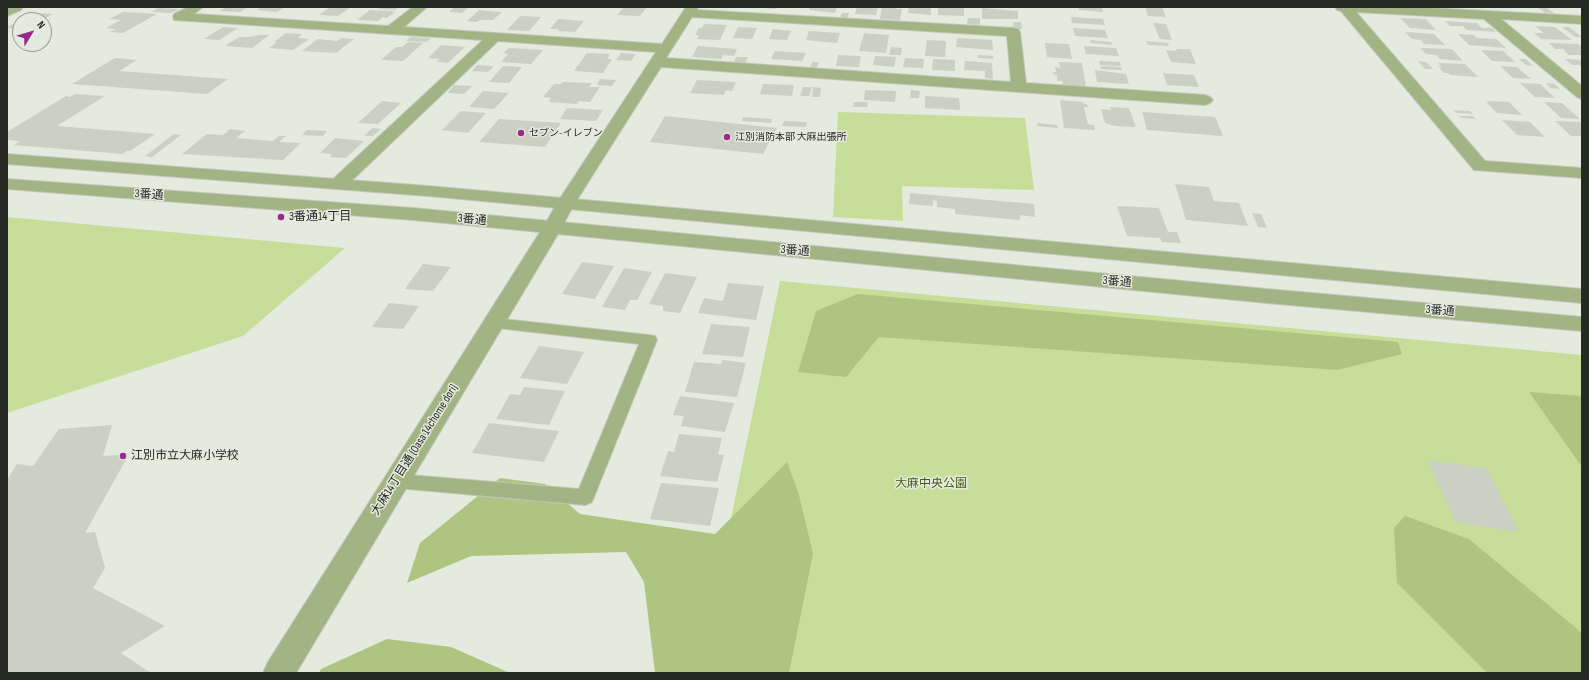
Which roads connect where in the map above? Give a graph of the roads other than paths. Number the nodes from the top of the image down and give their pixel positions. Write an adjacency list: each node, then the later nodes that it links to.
1 (17, 7): 8 (street)
2 (197, 7): 11 (street)
3 (421, 7): 12 (street)
4 (1341, 7): 5 (street)
5 (1345, 7): 9 (street); 20 (street)
6 (690, 10): 14 (street, 大麻14丁目通 (Oasa 14chome dori)); 16 (street)
7 (295, 11): 11 (street)
8 (7, 12)
9 (1488, 15): 10 (street); 17 (street)
10 (1582, 20)
11 (276, 23): 12 (street)
12 (392, 30): 13 (street)
13 (495, 37): 14 (street); 22 (street)
14 (666, 48): 15 (street, 大麻14丁目通 (Oasa 14chome dori))
15 (656, 62): 16 (street); 23 (street, 大麻14丁目通 (Oasa 14chome dori))
16 (1019, 87): 18 (street)
17 (1582, 94)
18 (1205, 100)
19 (7, 159): 22 (street, 3番通)
20 (1582, 173)
21 (7, 184): 24 (street, 3番通)
22 (338, 184): 23 (street, 3番通)
23 (566, 203): 24 (street, 大麻14丁目通 (Oasa 14chome dori)); 25 (street, 3番通)
24 (552, 228): 26 (street, 大麻14丁目通 (Oasa 14chome dori)); 27 (street, 3番通)
25 (1582, 296)
26 (494, 322): 28 (street, 大麻14丁目通 (Oasa 14chome dori)); 28 (lane)
27 (1582, 324)
28 (397, 481): 29 (street, 大麻14丁目通 (Oasa 14chome dori))
29 (278, 673)

